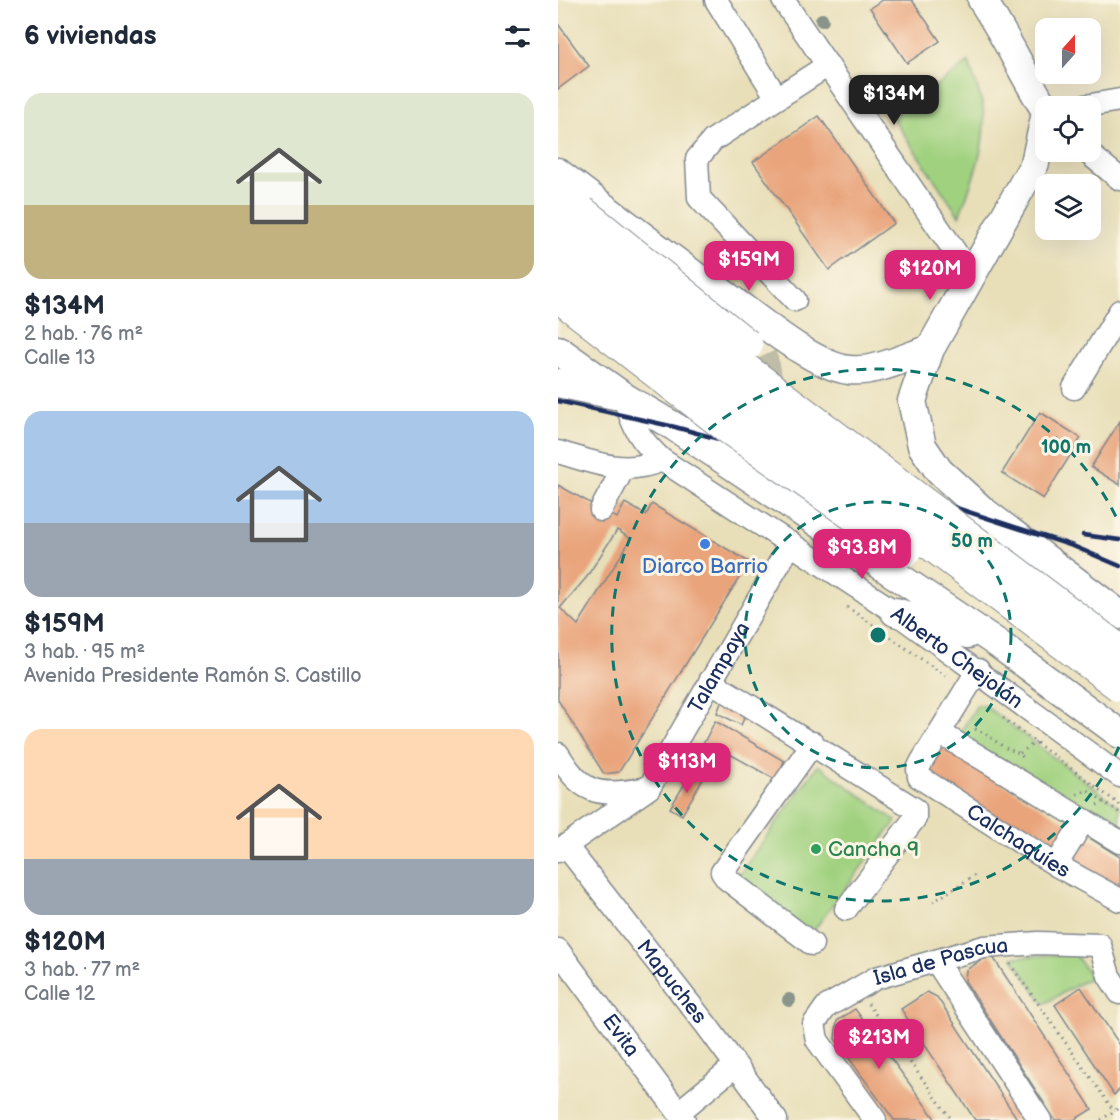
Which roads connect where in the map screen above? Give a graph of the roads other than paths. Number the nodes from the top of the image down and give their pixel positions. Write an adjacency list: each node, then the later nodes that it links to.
1 (716, 0): 6 (street)
2 (783, 0): 4 (street)
3 (982, 0): 5 (main road)
4 (828, 65): 6 (street); 19 (street)
5 (1038, 96)
6 (777, 98): 22 (street)
7 (1120, 100): 8 (street)
8 (1101, 103)
9 (1101, 113): 10 (street)
10 (1120, 118)
11 (1101, 157): 14 (street)
12 (1035, 162): 19 (main road)
13 (1100, 162): 16 (street)
14 (1120, 164)
15 (558, 169): 20 (street)
16 (1120, 179)
17 (566, 212): 39 (highway, bridge)
18 (558, 264): 40 (highway, bridge)
19 (971, 274): 26 (main road)
20 (720, 291): 24 (main road); 26 (main road)
21 (558, 295): 40 (highway, bridge)
22 (795, 300)
23 (1120, 311): 28 (street)
24 (738, 319)
25 (559, 349): 29 (main road)
26 (930, 349): 37 (main road)
27 (558, 383): 29 (main road)
28 (1074, 388)
29 (624, 397): 30 (main road); 32 (street, Alberto Chejolán); 38 (main road)
30 (691, 405)
31 (558, 452): 33 (street)
32 (662, 460): 33 (street); 35 (street, Alberto Chejolán)
33 (623, 469): 34 (street)
34 (601, 510)
35 (791, 543): 36 (street, Alberto Chejolán); 42 (street, Talampaya)
36 (895, 612): 38 (main road); 41 (street, Alberto Chejolán)
37 (1120, 615)
38 (996, 643): 45 (main road)
39 (1120, 652)
40 (1078, 653): 43 (highway, bridge)
41 (978, 670): 44 (street); 48 (street, Alberto Chejolán)
42 (710, 681): 46 (street); 49 (street, Talampaya)
43 (1120, 685)
44 (940, 733): 50 (street); 53 (street, Calchaquíes)
45 (1120, 734)
46 (813, 743): 55 (street); 56 (street)
47 (558, 754): 49 (street)
48 (1120, 776)
49 (649, 788): 52 (street, Talampaya)
50 (1084, 820): 51 (street); 53 (street)
51 (1120, 842)
52 (562, 848): 60 (street, Mapuches)
53 (1056, 865): 54 (street, Calchaquíes)
54 (1120, 900)
55 (846, 909)
56 (812, 945)
57 (558, 950): 61 (street, Evita)
58 (936, 961): 59 (street, Isla de Pascua); 63 (street, Isla de Pascua); 64 (street)
59 (1120, 993)
60 (735, 1066): 61 (street); 62 (street, Mapuches)
61 (681, 1116)
62 (776, 1120)
63 (875, 1120)
64 (1040, 1120)

